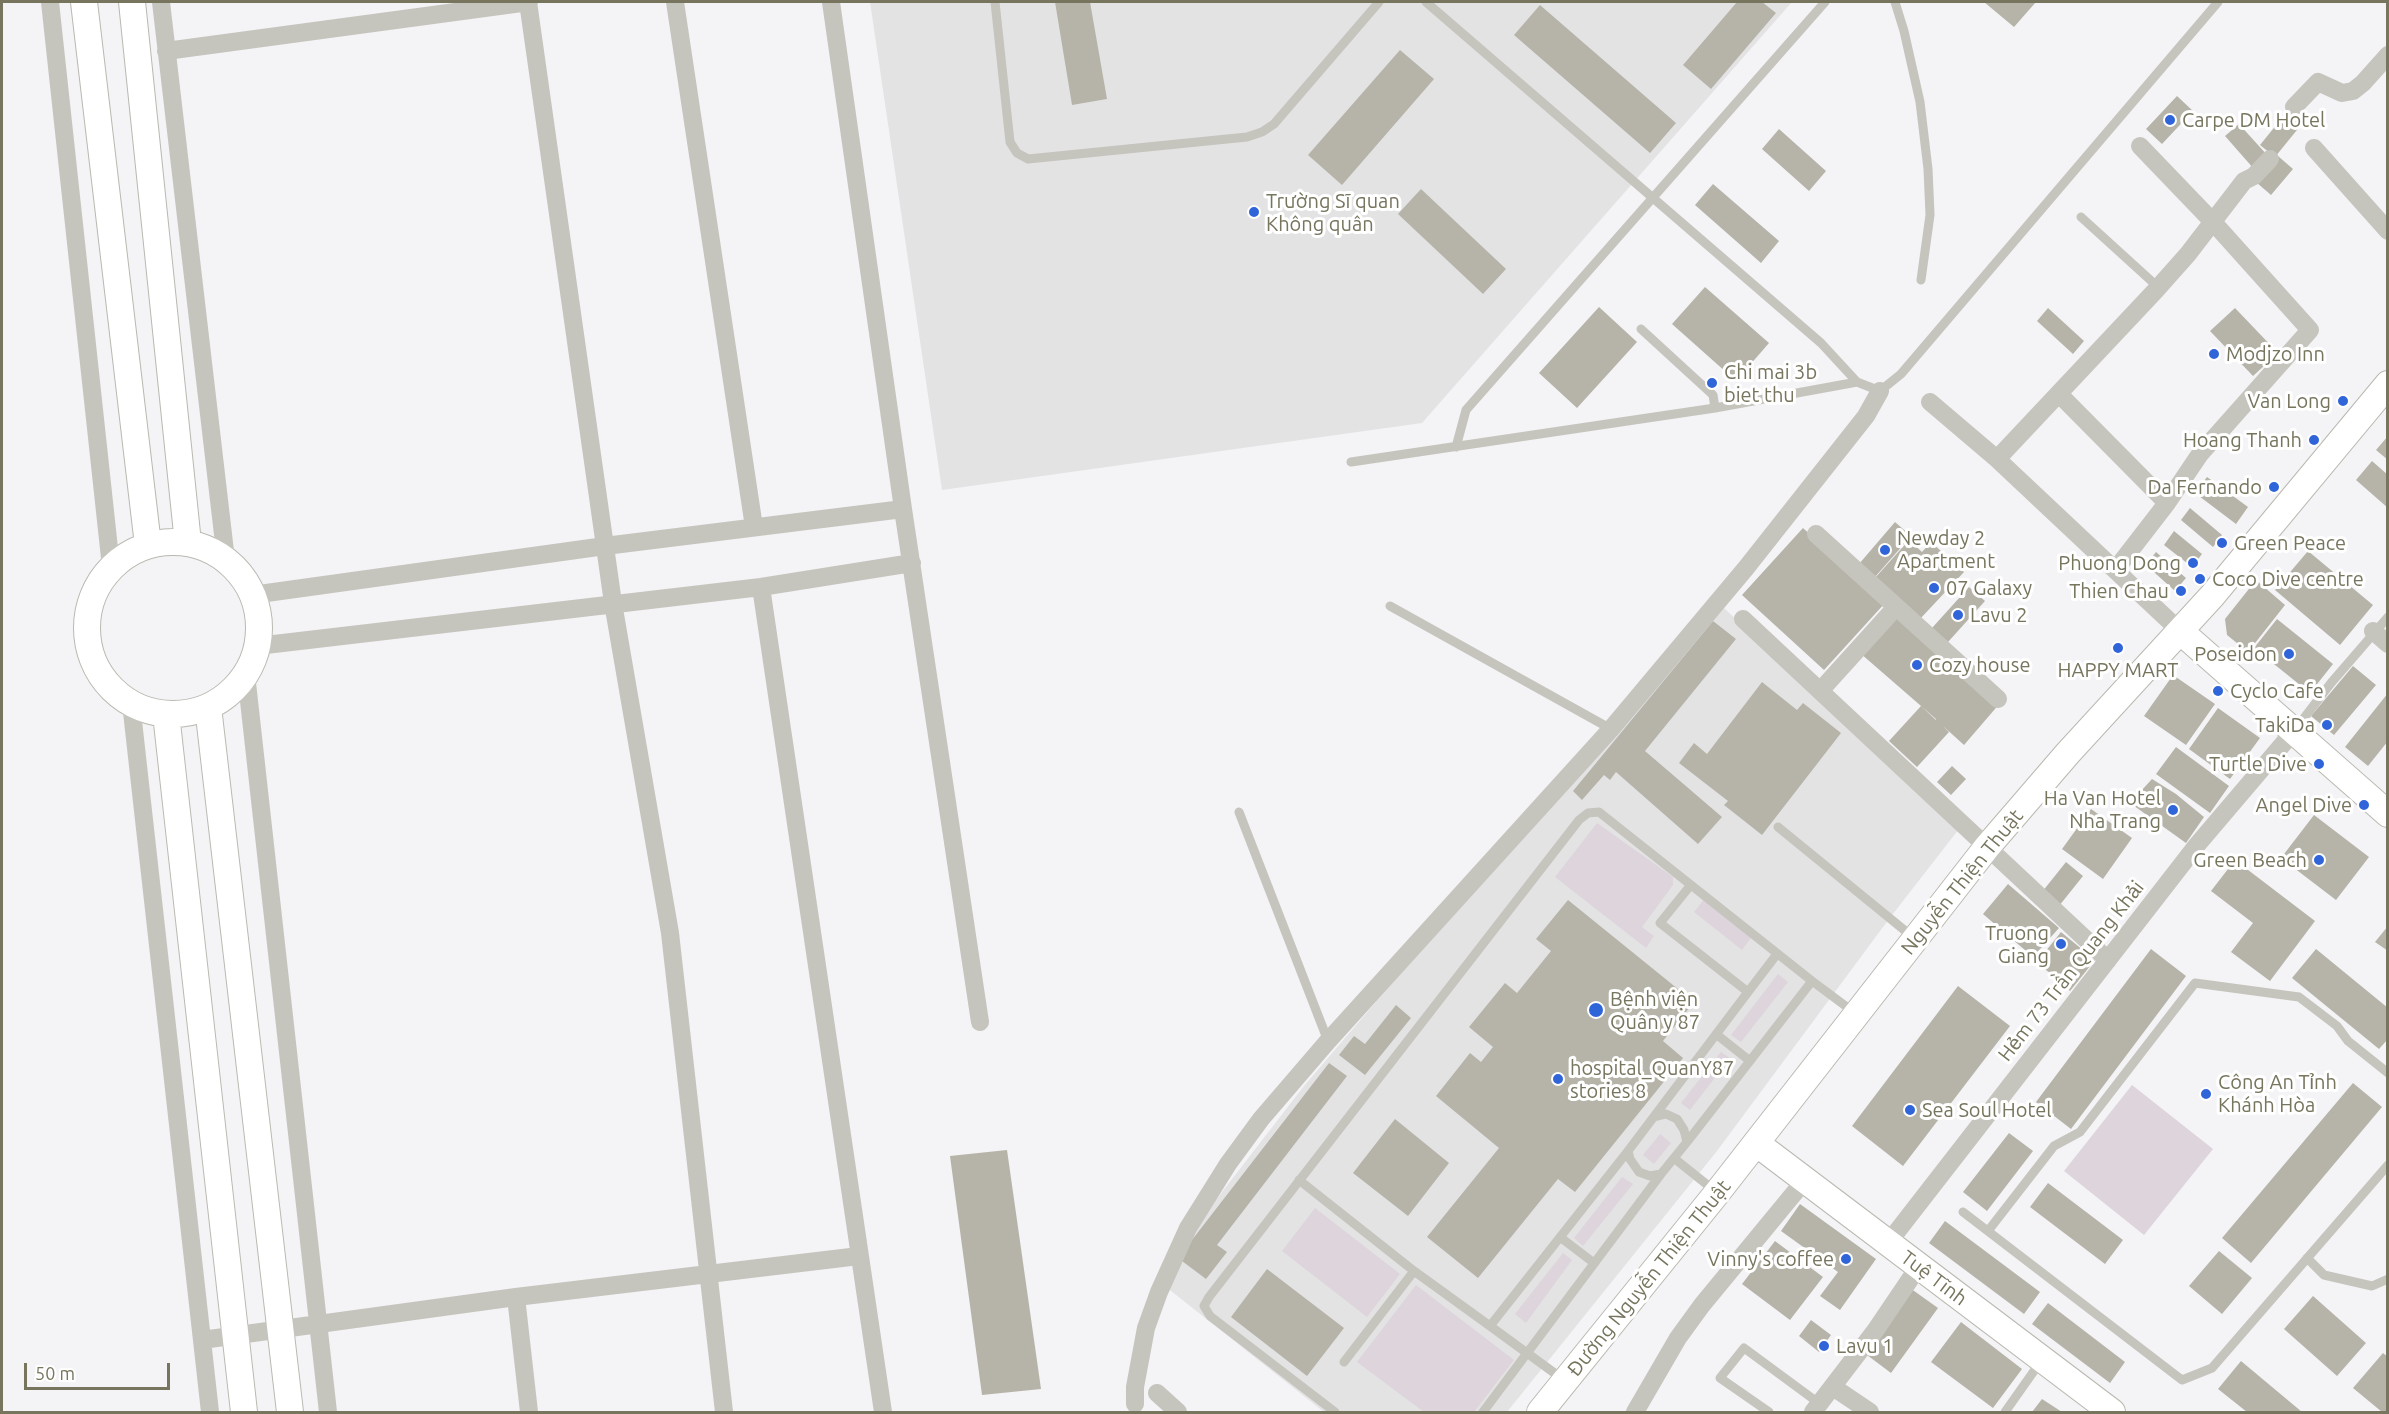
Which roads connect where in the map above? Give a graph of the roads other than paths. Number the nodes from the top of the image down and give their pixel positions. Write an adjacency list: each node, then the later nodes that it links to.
1 (50, 2): 45 (street)
2 (84, 2): 41 (street)
3 (132, 2): 40 (street)
4 (161, 2): 14 (street)
5 (528, 2): 14 (street); 42 (street)
6 (675, 2): 38 (street)
7 (831, 2): 37 (street)
8 (995, 2): 9 (lane)
9 (1379, 2)
10 (1426, 2): 20 (lane)
11 (1825, 2): 20 (lane)
12 (1895, 2): 24 (lane)
13 (2218, 2): 29 (lane)
14 (166, 51): 43 (street)
15 (2388, 55): 16 (street)
16 (2294, 107)
17 (2140, 146): 22 (street)
18 (2314, 148): 23 (street)
19 (2270, 159): 22 (street)
20 (1654, 197): 27 (lane); 33 (lane)
21 (2081, 217): 25 (lane)
22 (2213, 222): 25 (street); 36 (street)
23 (2388, 231)
24 (1921, 280)
25 (2158, 286): 30 (street)
26 (1641, 329): 32 (lane)
27 (1857, 382): 29 (lane); 32 (lane)
28 (2388, 384): 54 (street, Nguyễn Thiện Thuật)
29 (1880, 391): 64 (street)
30 (2060, 394): 34 (street); 36 (street)
31 (1930, 402): 34 (street)
32 (1715, 408): 33 (lane)
33 (1456, 447): 35 (lane)
34 (1997, 459): 46 (street)
35 (1350, 462)
36 (2167, 503): 46 (street)
37 (903, 509): 38 (street); 44 (street)
38 (754, 527): 42 (street)
39 (1816, 534): 51 (street)
40 (188, 543): 41 (street); 43 (street)
41 (148, 545): 45 (street)
42 (605, 546): 48 (street); 49 (street)
43 (226, 560): 48 (street)
44 (912, 563): 47 (street); 77 (street)
45 (111, 567): 61 (street)
46 (2116, 569): 54 (street)
47 (761, 587): 49 (street); 96 (street)
48 (252, 595): 57 (street)
49 (613, 603): 57 (street); 101 (street)
50 (1390, 606): 64 (lane)
51 (1896, 608): 59 (street); 60 (street)
52 (2388, 617): 55 (lane)
53 (1743, 619): 59 (street)
54 (2180, 631): 65 (street); 69 (street, Nguyễn Thiện Thuật)
55 (2373, 631): 56 (street); 65 (lane)
56 (2388, 644)
57 (257, 646): 58 (street)
58 (246, 674): 62 (street); 104 (street)
59 (1820, 691): 69 (street)
60 (1998, 699)
61 (131, 703): 63 (street); 108 (street)
62 (208, 707): 63 (street); 106 (street)
63 (166, 714): 107 (street)
64 (1611, 729): 79 (street)
65 (2294, 731): 67 (street); 73 (street, Hẻm 73 Trần Quang Khải)
66 (1239, 812): 79 (lane)
67 (2388, 814)
68 (1778, 827): 71 (lane)
69 (1987, 846): 71 (street, Nguyễn Thiện Thuật); 73 (street)
70 (1690, 886): 72 (lane); 75 (lane); 89 (lane)
71 (1916, 939): 76 (street, Nguyễn Thiện Thuật)
72 (1778, 954): 74 (lane); 75 (lane)
73 (2108, 960): 95 (street, Hẻm 73 Trần Quang Khải)
74 (1812, 981): 76 (lane); 80 (lane)
75 (1748, 992): 78 (lane)
76 (1857, 1015): 84 (street, Nguyễn Thiện Thuật)
77 (980, 1022)
78 (1716, 1034): 80 (lane); 82 (lane)
79 (1328, 1041): 115 (street)
80 (1750, 1061): 83 (lane)
81 (2388, 1073): 93 (lane)
82 (1654, 1117): 83 (lane); 85 (lane)
83 (1687, 1142): 86 (lane)
84 (1756, 1143): 90 (street, Tuệ Tĩnh); 91 (street, Đường Nguyễn Thiện Thuật)
85 (1628, 1150): 88 (lane); 94 (lane)
86 (1674, 1159): 88 (lane); 91 (lane)
87 (2388, 1165): 97 (lane)
88 (1661, 1174): 98 (lane)
89 (1299, 1180): 100 (lane); 125 (lane)
90 (1805, 1180): 95 (street, Tuệ Tĩnh); 128 (street)
91 (1717, 1193): 112 (street, Đường Nguyễn Thiện Thuật)
92 (1963, 1212): 93 (lane)
93 (1988, 1231): 97 (lane)
94 (1560, 1237): 98 (lane); 105 (lane)
95 (1888, 1243): 99 (street, Tuệ Tĩnh)
96 (859, 1256): 101 (street); 123 (street)
97 (2307, 1258): 102 (lane)
98 (1594, 1263): 109 (lane)
99 (1919, 1266): 110 (street, Tuệ Tĩnh); 113 (street)
100 (1414, 1271): 105 (lane); 111 (lane)
101 (708, 1274): 103 (street); 122 (street)
102 (2388, 1279)
103 (516, 1297): 104 (street); 121 (street)
104 (317, 1324): 106 (street); 120 (street)
105 (1490, 1326): 109 (lane)
106 (279, 1328): 107 (street); 119 (street)
107 (234, 1335): 108 (street); 118 (street)
108 (202, 1340): 117 (street)
109 (1528, 1354): 112 (lane); 126 (lane)
110 (2042, 1359): 131 (lane); 132 (street, Tuệ Tĩnh)
111 (1344, 1362)
112 (1566, 1382): 127 (street, Đường Nguyễn Thiện Thuật)
113 (1833, 1387): 116 (street); 130 (street)
114 (1157, 1394): 124 (street)
115 (1135, 1408)
116 (1816, 1408): 129 (lane)
117 (210, 1413)
118 (244, 1413)
119 (290, 1413)
120 (328, 1413)
121 (529, 1413)
122 (724, 1413)
123 (883, 1413)
124 (1179, 1413)
125 (1335, 1413)
126 (1483, 1413)
127 (1540, 1413)
128 (1635, 1413)
129 (1769, 1413)
130 (1870, 1413)
131 (2005, 1413)
132 (2112, 1413)

